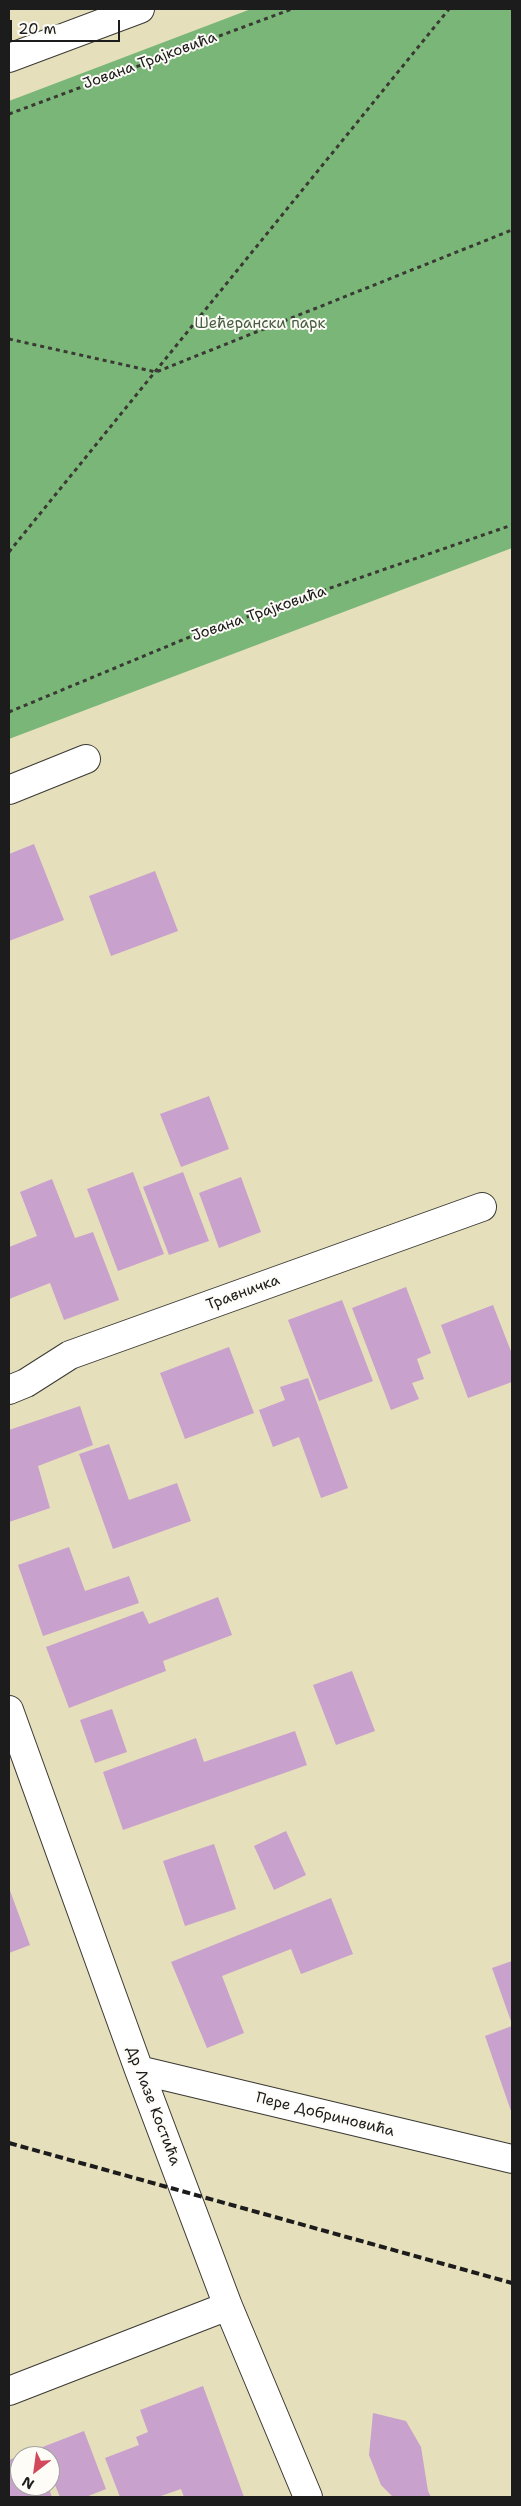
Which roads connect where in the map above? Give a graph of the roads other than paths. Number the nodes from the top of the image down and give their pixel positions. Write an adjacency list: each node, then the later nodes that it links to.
1 (140, 9): 2 (street)
2 (9, 58)
3 (86, 760): 4 (street)
4 (9, 790)
5 (482, 1207): 6 (street, Травничка)
6 (9, 1390)
7 (9, 1710): 8 (street, Др Лазе Костића)
8 (139, 2070): 9 (street, Пере Добриновића); 10 (street, Др Лазе Костића)
9 (512, 2159)
10 (228, 2306): 11 (street); 12 (street, Др Лазе Костића)
11 (9, 2390)
12 (308, 2497)

